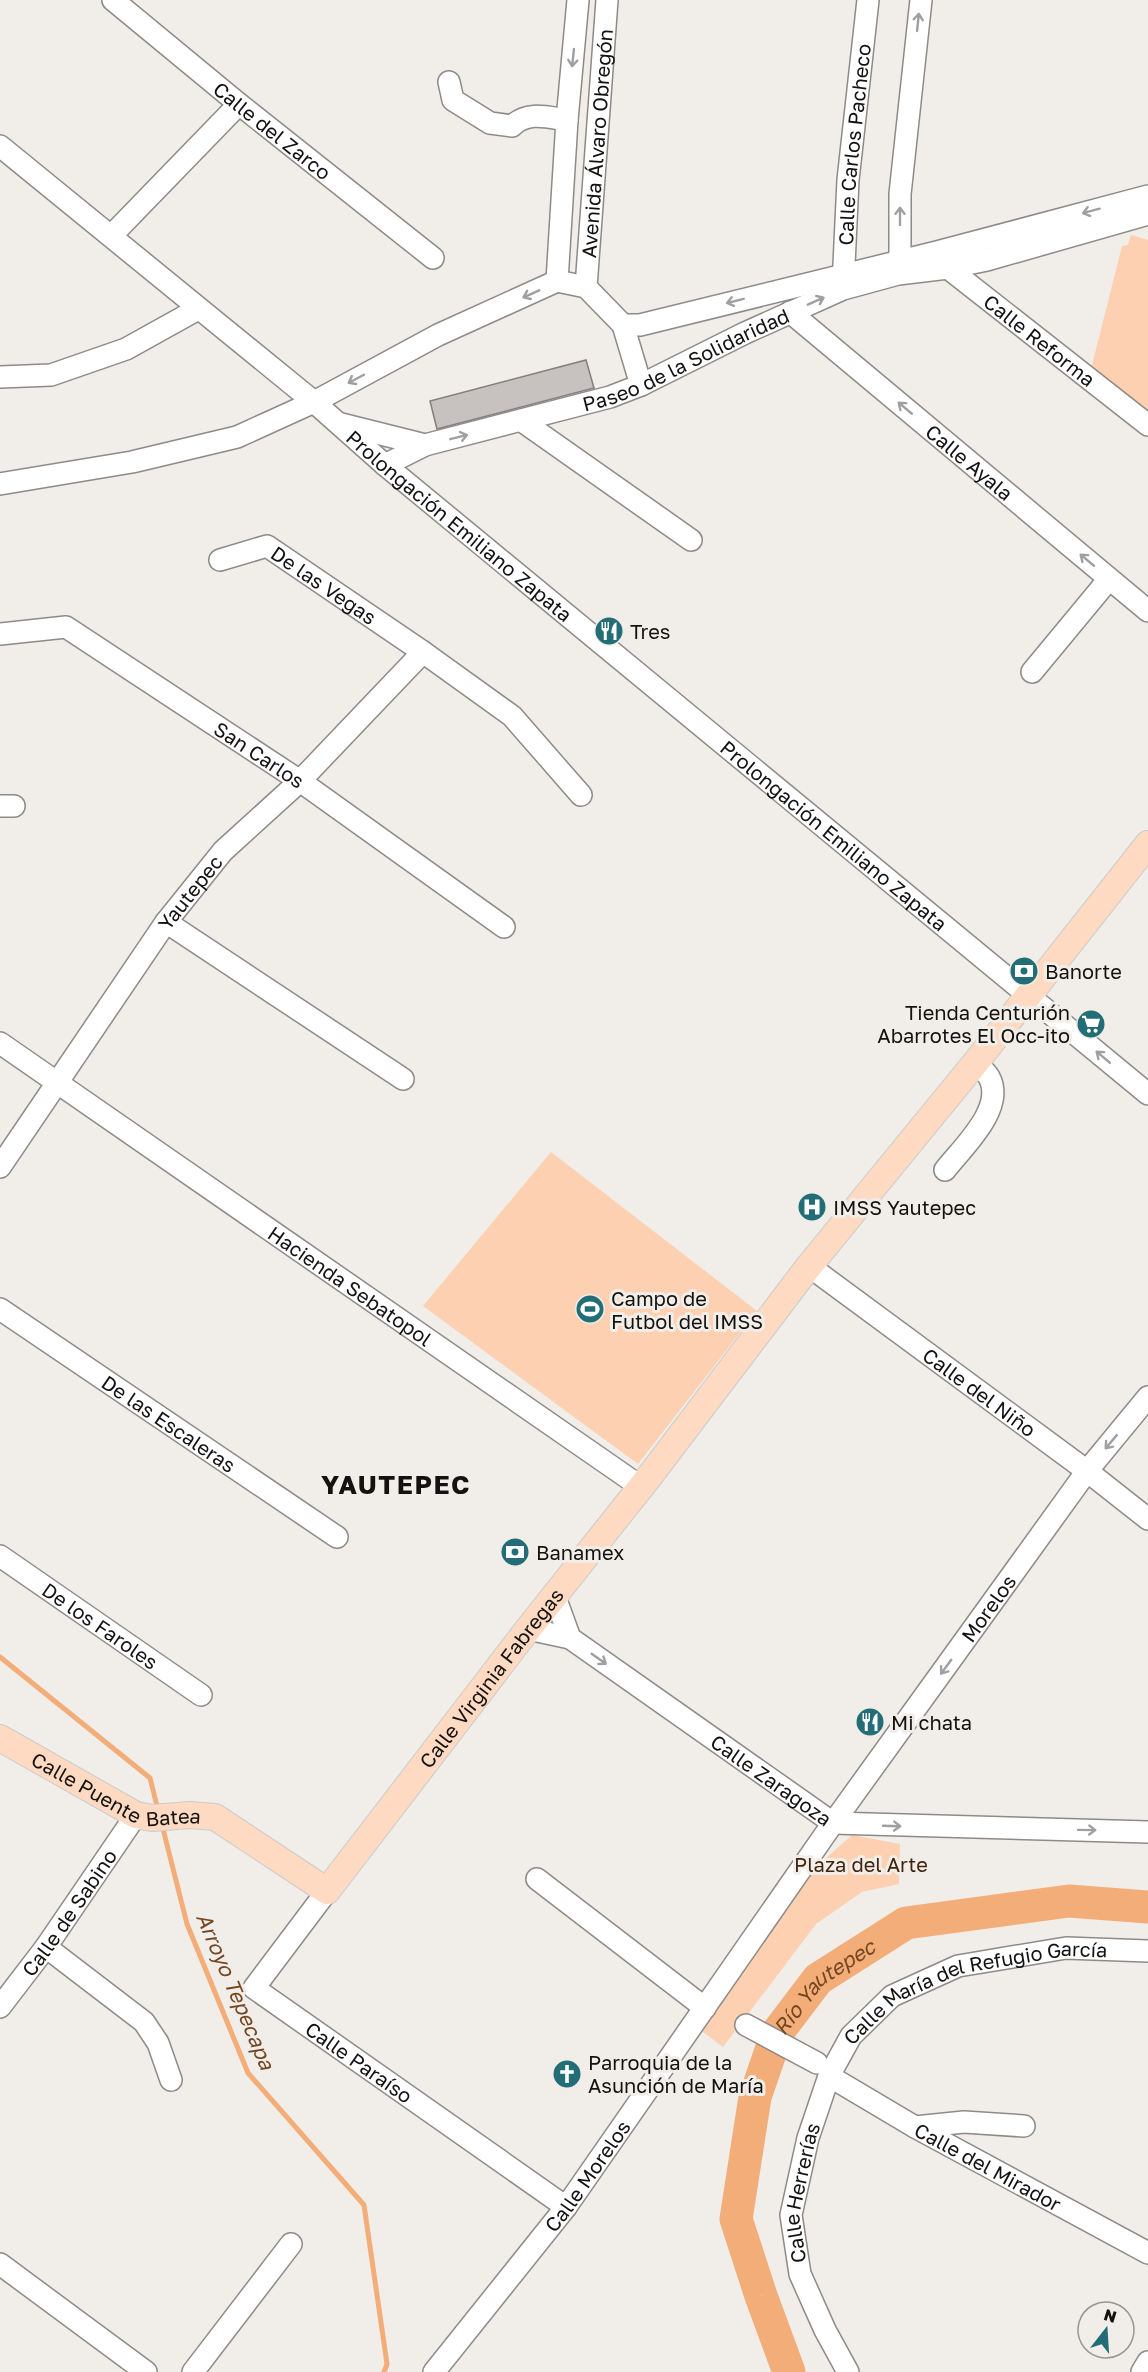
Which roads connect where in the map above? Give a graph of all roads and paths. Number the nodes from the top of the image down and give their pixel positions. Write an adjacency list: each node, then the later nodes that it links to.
1 (113, 0): 7 (street, Calle del Zarco)
2 (579, 0): 8 (street, Avenida Álvaro Obregón, one-way to 8)
3 (607, 0): 18 (street, Avenida Álvaro Obregón)
4 (868, 0): 17 (street, Calle Carlos Pacheco)
5 (921, 0): 15 (street, one-way to 5)
6 (449, 82): 8 (street)
7 (239, 104): 12 (street); 13 (street, Calle del Zarco)
8 (567, 120): 16 (street, Avenida Álvaro Obregón)
9 (0, 146): 12 (street, Prolongación Emiliano Zapata)
10 (1148, 196): 14 (street, one-way to 14)
11 (1148, 214): 14 (street)
12 (111, 236): 19 (street, Prolongación Emiliano Zapata)
13 (433, 258)
14 (942, 260): 15 (street); 27 (street, Calle Reforma)
15 (899, 267): 17 (street, Paseo de la Solidaridad); 17 (street, Paseo de la Solidaridad)
16 (557, 281): 18 (street); 24 (street, one-way to 24)
17 (844, 281): 20 (street, Paseo de la Solidaridad, one-way to 17); 21 (street, Paseo de la Solidaridad, one-way to 21)
18 (586, 287): 21 (street)
19 (198, 309): 22 (street); 24 (street, Prolongación Emiliano Zapata)
20 (790, 312): 23 (street, Paseo de la Solidaridad); 33 (street, Calle Ayala, one-way to 20)
21 (623, 325): 23 (street)
22 (0, 377)
23 (641, 385): 25 (street, Paseo de la Solidaridad)
24 (314, 402): 26 (street, Prolongación Emiliano Zapata); 30 (street)
25 (522, 421): 28 (street, Paseo de la Solidaridad, one-way to 25); 31 (street)
26 (338, 423): 28 (street); 29 (street, Prolongación Emiliano Zapata)
27 (1148, 425)
28 (425, 445): 29 (street, Paseo de la Solidaridad)
29 (385, 465): 43 (street, Prolongación Emiliano Zapata)
30 (0, 484)
31 (691, 540)
32 (220, 560): 36 (street, De las Vegas)
33 (1109, 579): 34 (street, Calle Ayala); 37 (street)
34 (1148, 611)
35 (0, 634): 38 (street, San Carlos)
36 (423, 652): 38 (street, Yautepec); 39 (street)
37 (1032, 672)
38 (300, 782): 41 (street, Yautepec); 42 (street, San Carlos)
39 (581, 795)
40 (1144, 858): 43 (main road, Calle Virginia Fabregas)
41 (166, 922): 46 (street); 47 (street, Yautepec)
42 (504, 927)
43 (1030, 996): 45 (main road, Calle Virginia Fabregas); 48 (street, Prolongación Emiliano Zapata, one-way to 43)
44 (0, 1043): 47 (street, Hacienda Sebatopol)
45 (976, 1062): 50 (street); 51 (main road, Calle Virginia Fabregas)
46 (403, 1079)
47 (58, 1085): 49 (street, Yautepec); 55 (street, Hacienda Sebatopol)
48 (1148, 1094)
49 (0, 1167)
50 (945, 1170)
51 (808, 1266): 54 (street, Calle del Niño); 55 (main road, Calle Virginia Fabregas)
52 (0, 1309): 57 (street, De las Escaleras)
53 (1148, 1397): 54 (street, Morelos, one-way to 54)
54 (1087, 1471): 56 (street, Calle del Niño); 65 (street, Morelos, one-way to 65)
55 (641, 1487): 59 (main road, Calle Virginia Fabregas)
56 (1148, 1519)
57 (337, 1537)
58 (0, 1556): 62 (street, De los Faroles)
59 (555, 1598): 60 (main road, Calle Virginia Fabregas); 61 (street)
60 (528, 1629): 61 (street, Calle Zaragoza); 68 (main road, Calle Virginia Fabregas)
61 (570, 1638): 65 (street, Calle Zaragoza, one-way to 65)
62 (201, 1695)
63 (0, 1738): 64 (main road, Calle Puente Batea)
64 (144, 1816): 68 (main road, Calle Puente Batea); 69 (street, Calle de Sabino)
65 (833, 1823): 66 (street, Calle Zaragoza, one-way to 66); 72 (street, Calle Morelos)
66 (1148, 1832)
67 (537, 1879): 72 (street)
68 (327, 1891): 78 (street, Calle Paraíso)
69 (46, 1947): 71 (street, Calle de Sabino); 75 (street)
70 (1148, 1951): 74 (street, Calle María del Refugio García)
71 (0, 2007)
72 (705, 2008): 78 (street, Calle Morelos)
73 (746, 2025): 74 (street, Calle del Mirador)
74 (823, 2070): 77 (street, Calle del Mirador); 86 (street, Calle Herrerías)
75 (171, 2080)
76 (1024, 2126): 77 (street)
77 (915, 2127): 80 (street, Calle del Mirador)
78 (566, 2206): 85 (street, Calle Morelos)
79 (291, 2244): 84 (street)
80 (1148, 2253)
81 (0, 2264): 83 (street)
82 (1148, 2362): 87 (street)
83 (146, 2372)
84 (193, 2372)
85 (434, 2372)
86 (848, 2372)
87 (1142, 2372)

